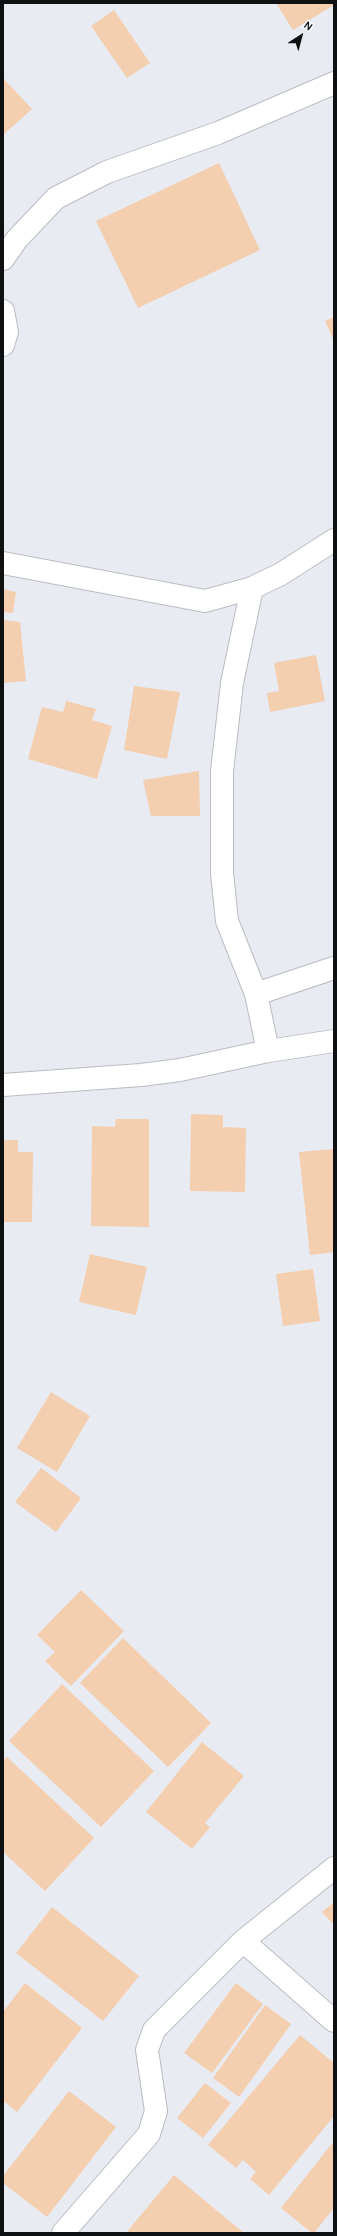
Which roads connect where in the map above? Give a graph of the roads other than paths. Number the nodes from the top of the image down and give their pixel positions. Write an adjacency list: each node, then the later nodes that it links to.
1 (334, 83): 2 (street)
2 (3, 259)
3 (3, 311): 4 (street)
4 (3, 345)
5 (334, 540): 7 (street)
6 (3, 563): 7 (street)
7 (252, 588): 9 (street)
8 (334, 968): 9 (street)
9 (256, 994): 11 (street)
10 (334, 1041): 11 (street)
11 (268, 1051): 12 (street)
12 (3, 1085)
13 (334, 1868): 14 (street)
14 (244, 1941): 15 (street); 16 (street)
15 (334, 2020)
16 (62, 2233)

